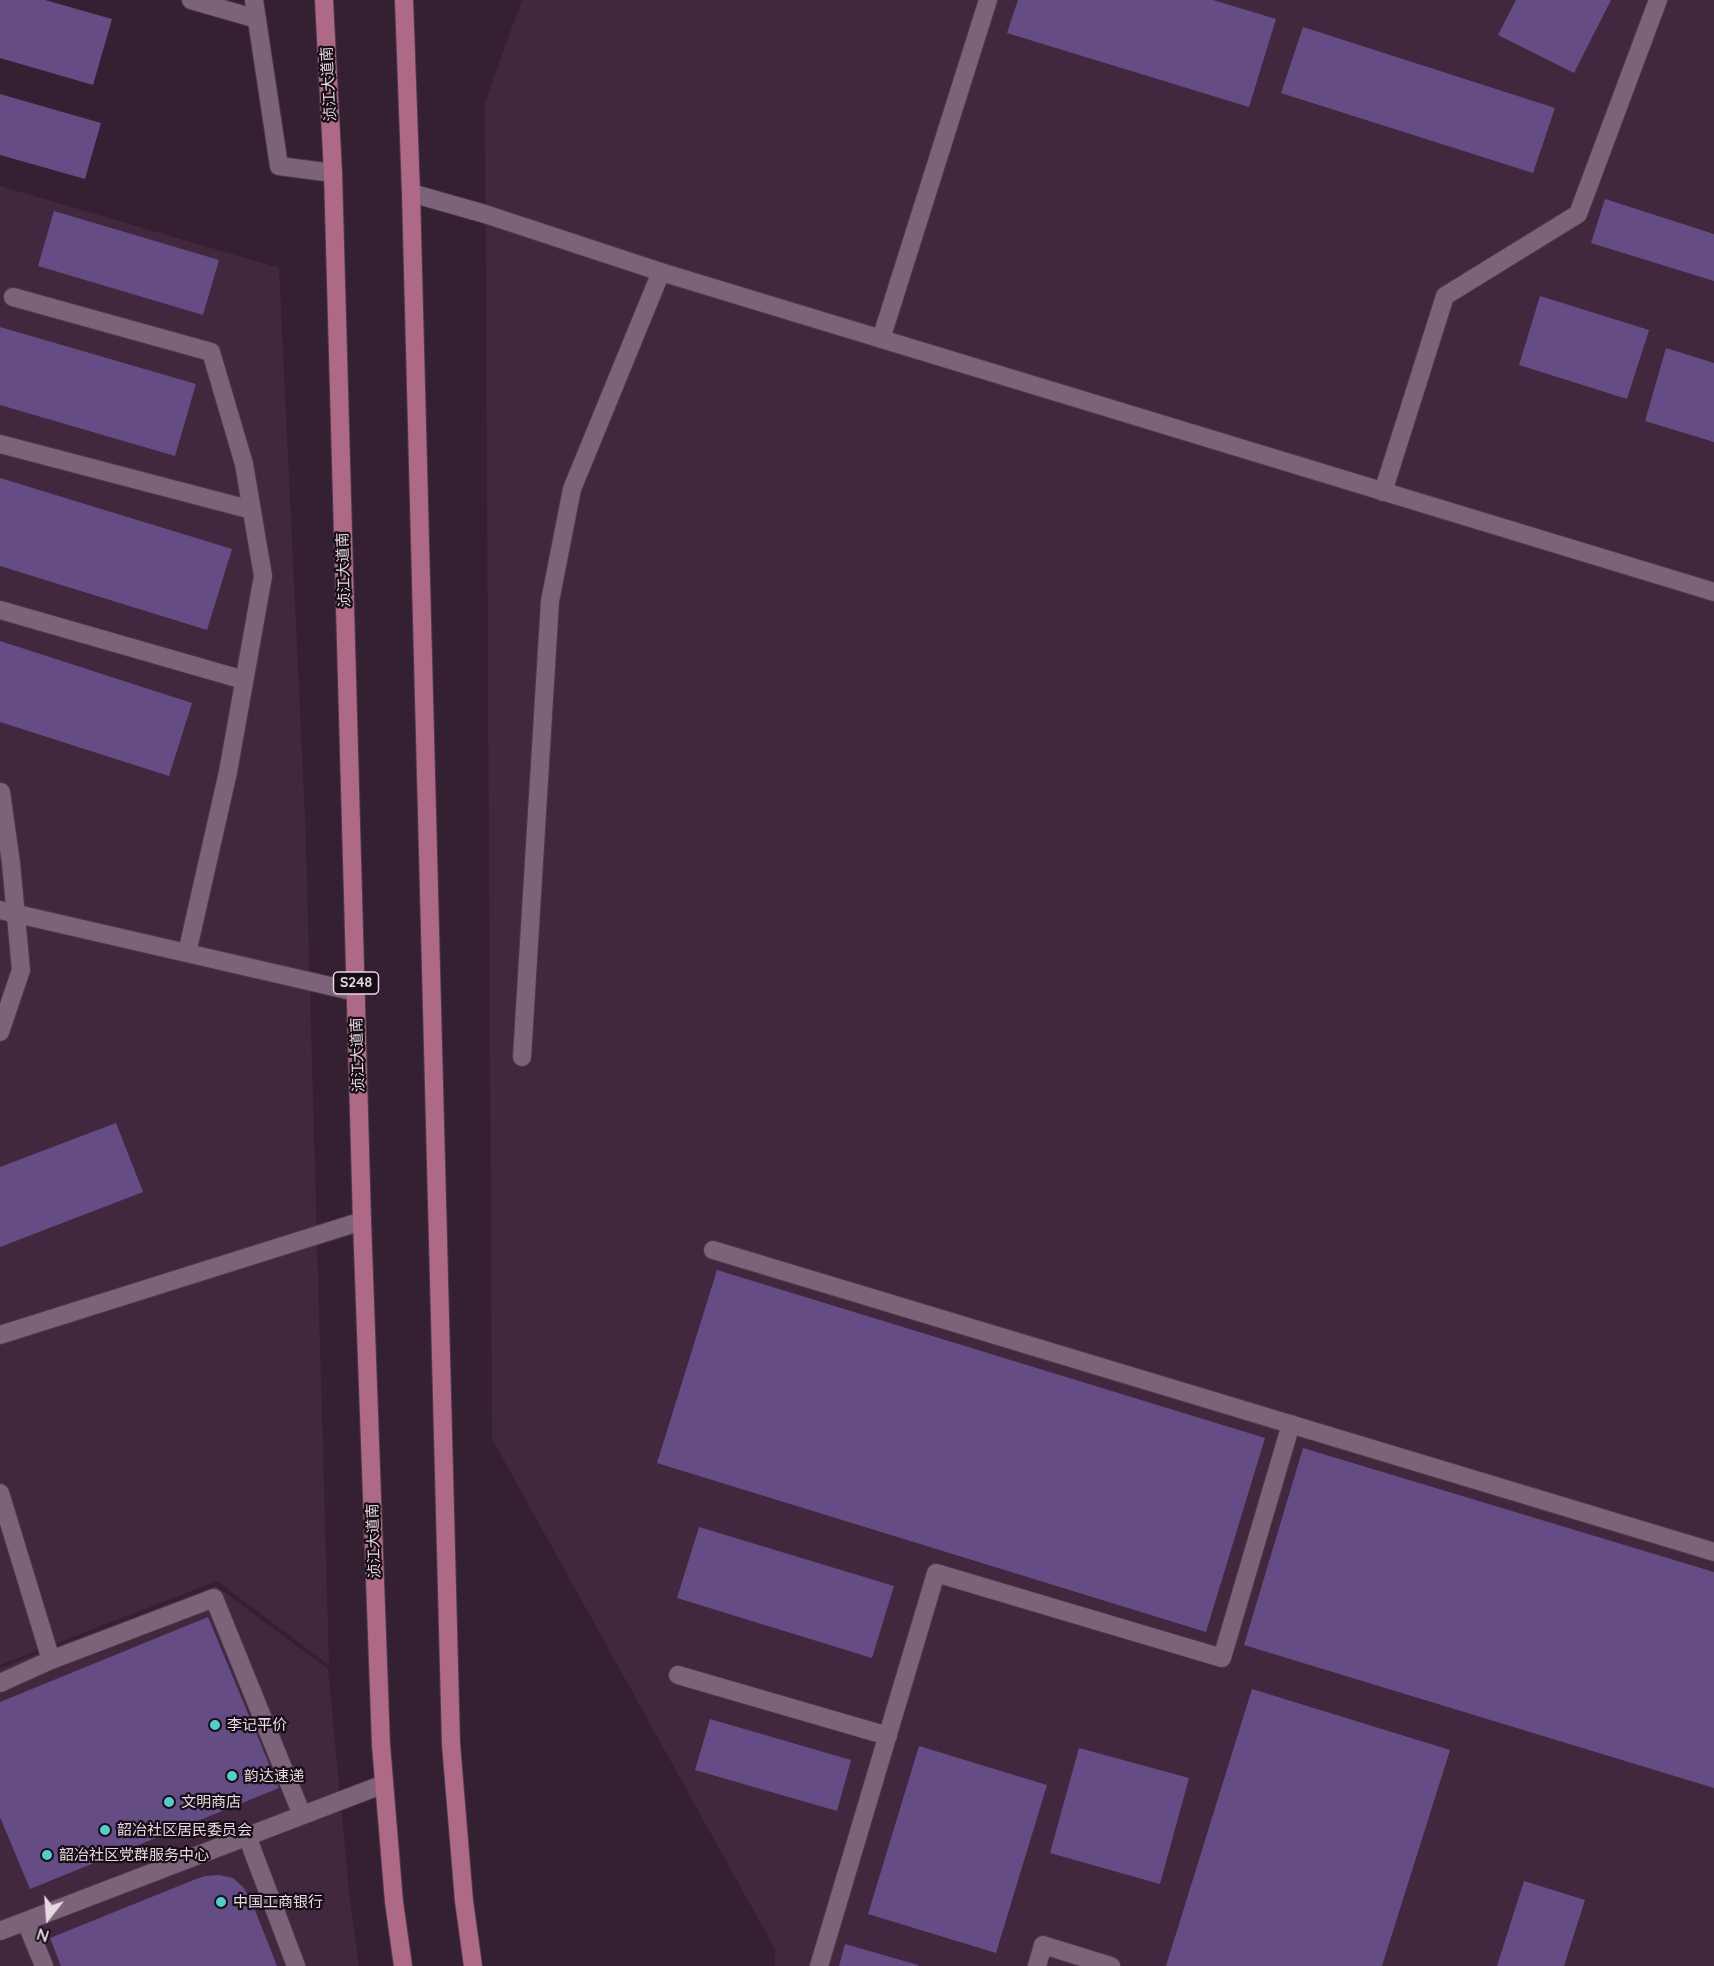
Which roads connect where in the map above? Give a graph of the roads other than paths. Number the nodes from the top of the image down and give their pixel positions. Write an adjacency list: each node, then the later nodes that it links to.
1 (191, 0): 7 (street)
2 (254, 0): 7 (street)
3 (324, 0): 8 (main road, 浈江大道南 / S248)
4 (404, 0): 9 (main road)
5 (988, 0): 12 (street)
6 (1658, 0): 14 (street)
7 (256, 19): 8 (street)
8 (333, 173): 22 (main road, 浈江大道南 / S248)
9 (411, 193): 10 (street); 43 (main road)
10 (661, 272): 12 (street); 24 (street)
11 (13, 297): 15 (street)
12 (881, 339): 14 (street)
13 (0, 444): 15 (street)
14 (1383, 492): 16 (street)
15 (252, 510): 18 (street)
16 (1714, 592)
17 (0, 610): 18 (street)
18 (244, 680): 21 (street)
19 (1, 792): 20 (street)
20 (8, 911): 21 (street); 23 (street)
21 (187, 953): 22 (street)
22 (356, 992): 25 (main road, 浈江大道南 / S248)
23 (0, 1032)
24 (522, 1056)
25 (362, 1221): 27 (street); 35 (main road, 浈江大道南 / S248)
26 (713, 1250): 28 (street)
27 (0, 1335)
28 (1291, 1424): 30 (street); 34 (street)
29 (0, 1493): 31 (street)
30 (1714, 1552)
31 (51, 1660): 33 (street); 36 (street)
32 (678, 1675): 34 (street)
33 (0, 1683)
34 (888, 1736): 44 (street)
35 (384, 1784): 36 (street); 42 (main road, 浈江大道南 / S248)
36 (302, 1815): 37 (street)
37 (247, 1836): 38 (street); 41 (street)
38 (26, 1922): 39 (street); 40 (street)
39 (0, 1931)
40 (45, 1966)
41 (296, 1966)
42 (403, 1966)
43 (473, 1966)
44 (819, 1966)
45 (1037, 1966): 46 (street)
46 (1111, 1966)

